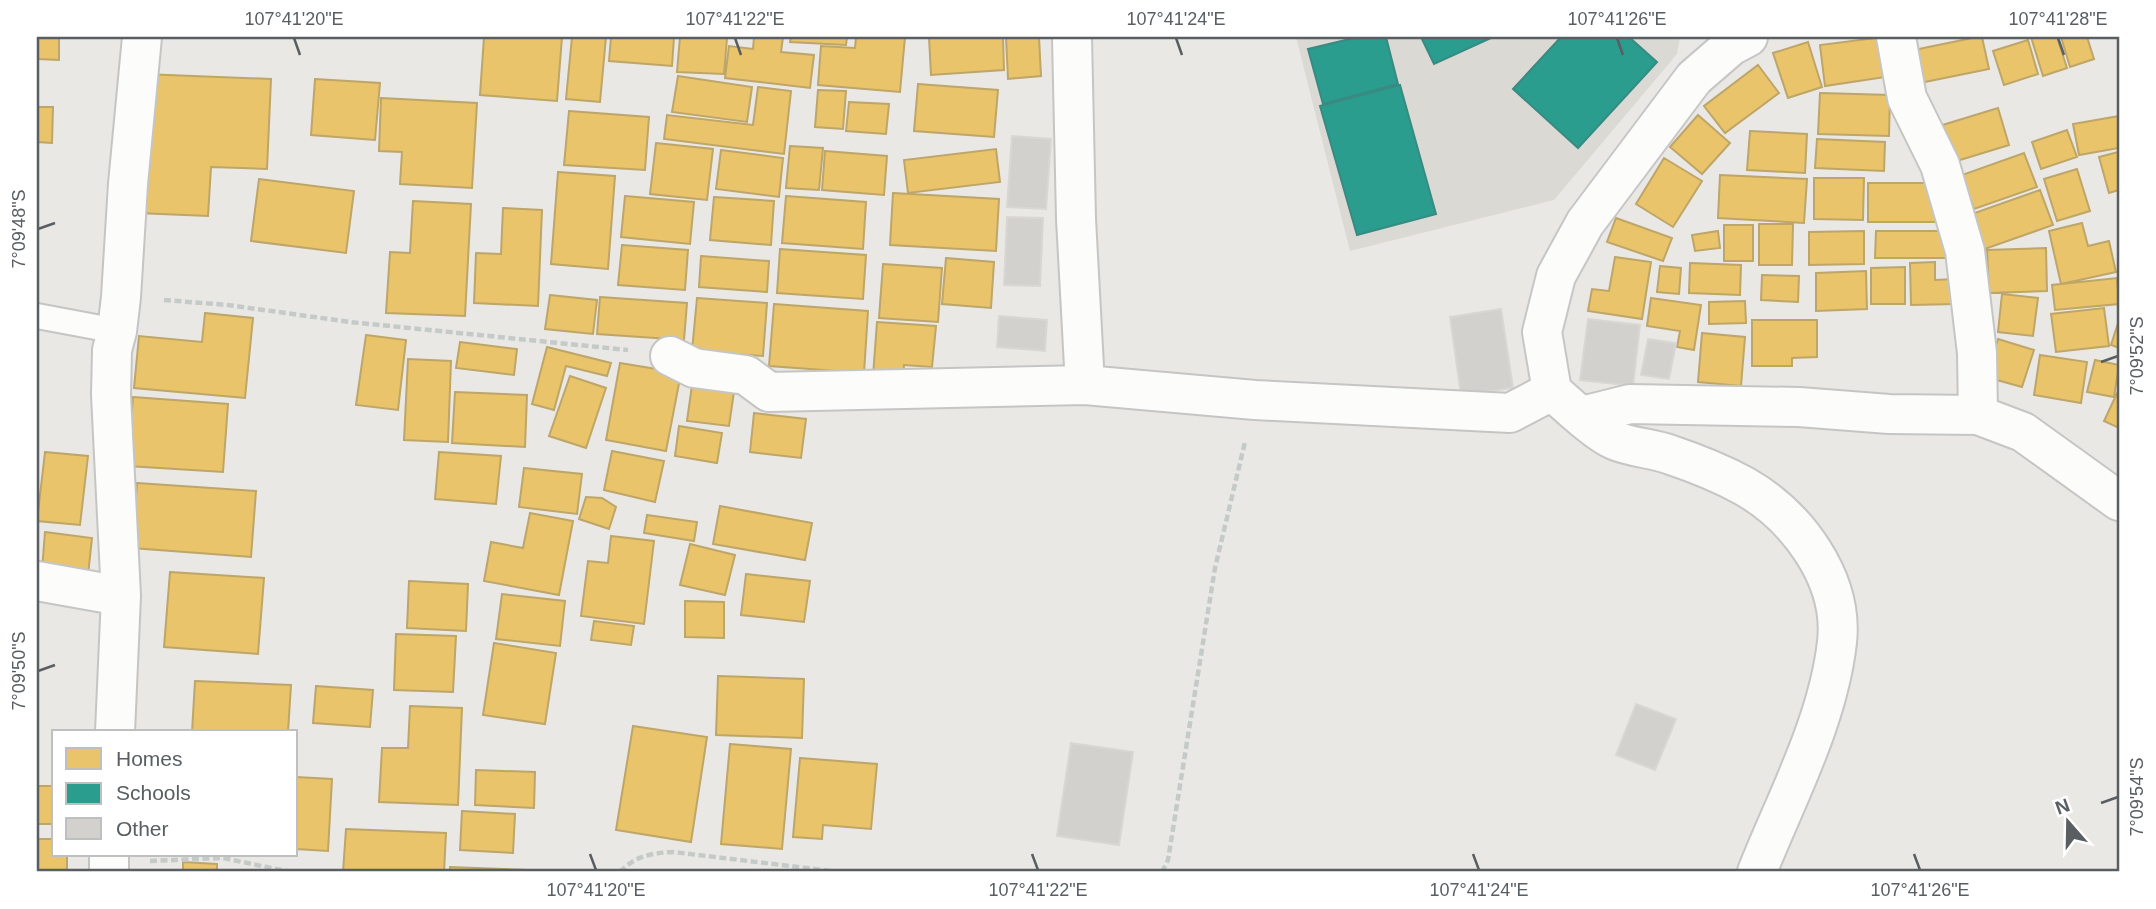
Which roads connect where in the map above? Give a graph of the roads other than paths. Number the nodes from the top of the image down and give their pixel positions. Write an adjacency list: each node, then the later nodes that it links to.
1 (142, 37): 5 (street)
2 (1072, 37): 8 (street)
3 (1748, 37): 9 (street)
4 (1896, 37): 10 (street)
5 (119, 314): 6 (lane); 14 (street)
6 (37, 316)
7 (670, 356): 8 (street)
8 (1085, 385): 9 (street)
9 (1552, 391): 11 (street)
10 (1978, 415): 11 (street); 12 (street)
11 (1582, 416): 16 (street)
12 (2119, 500)
13 (37, 580): 14 (street)
14 (121, 596): 15 (street)
15 (115, 730)
16 (1757, 872)

